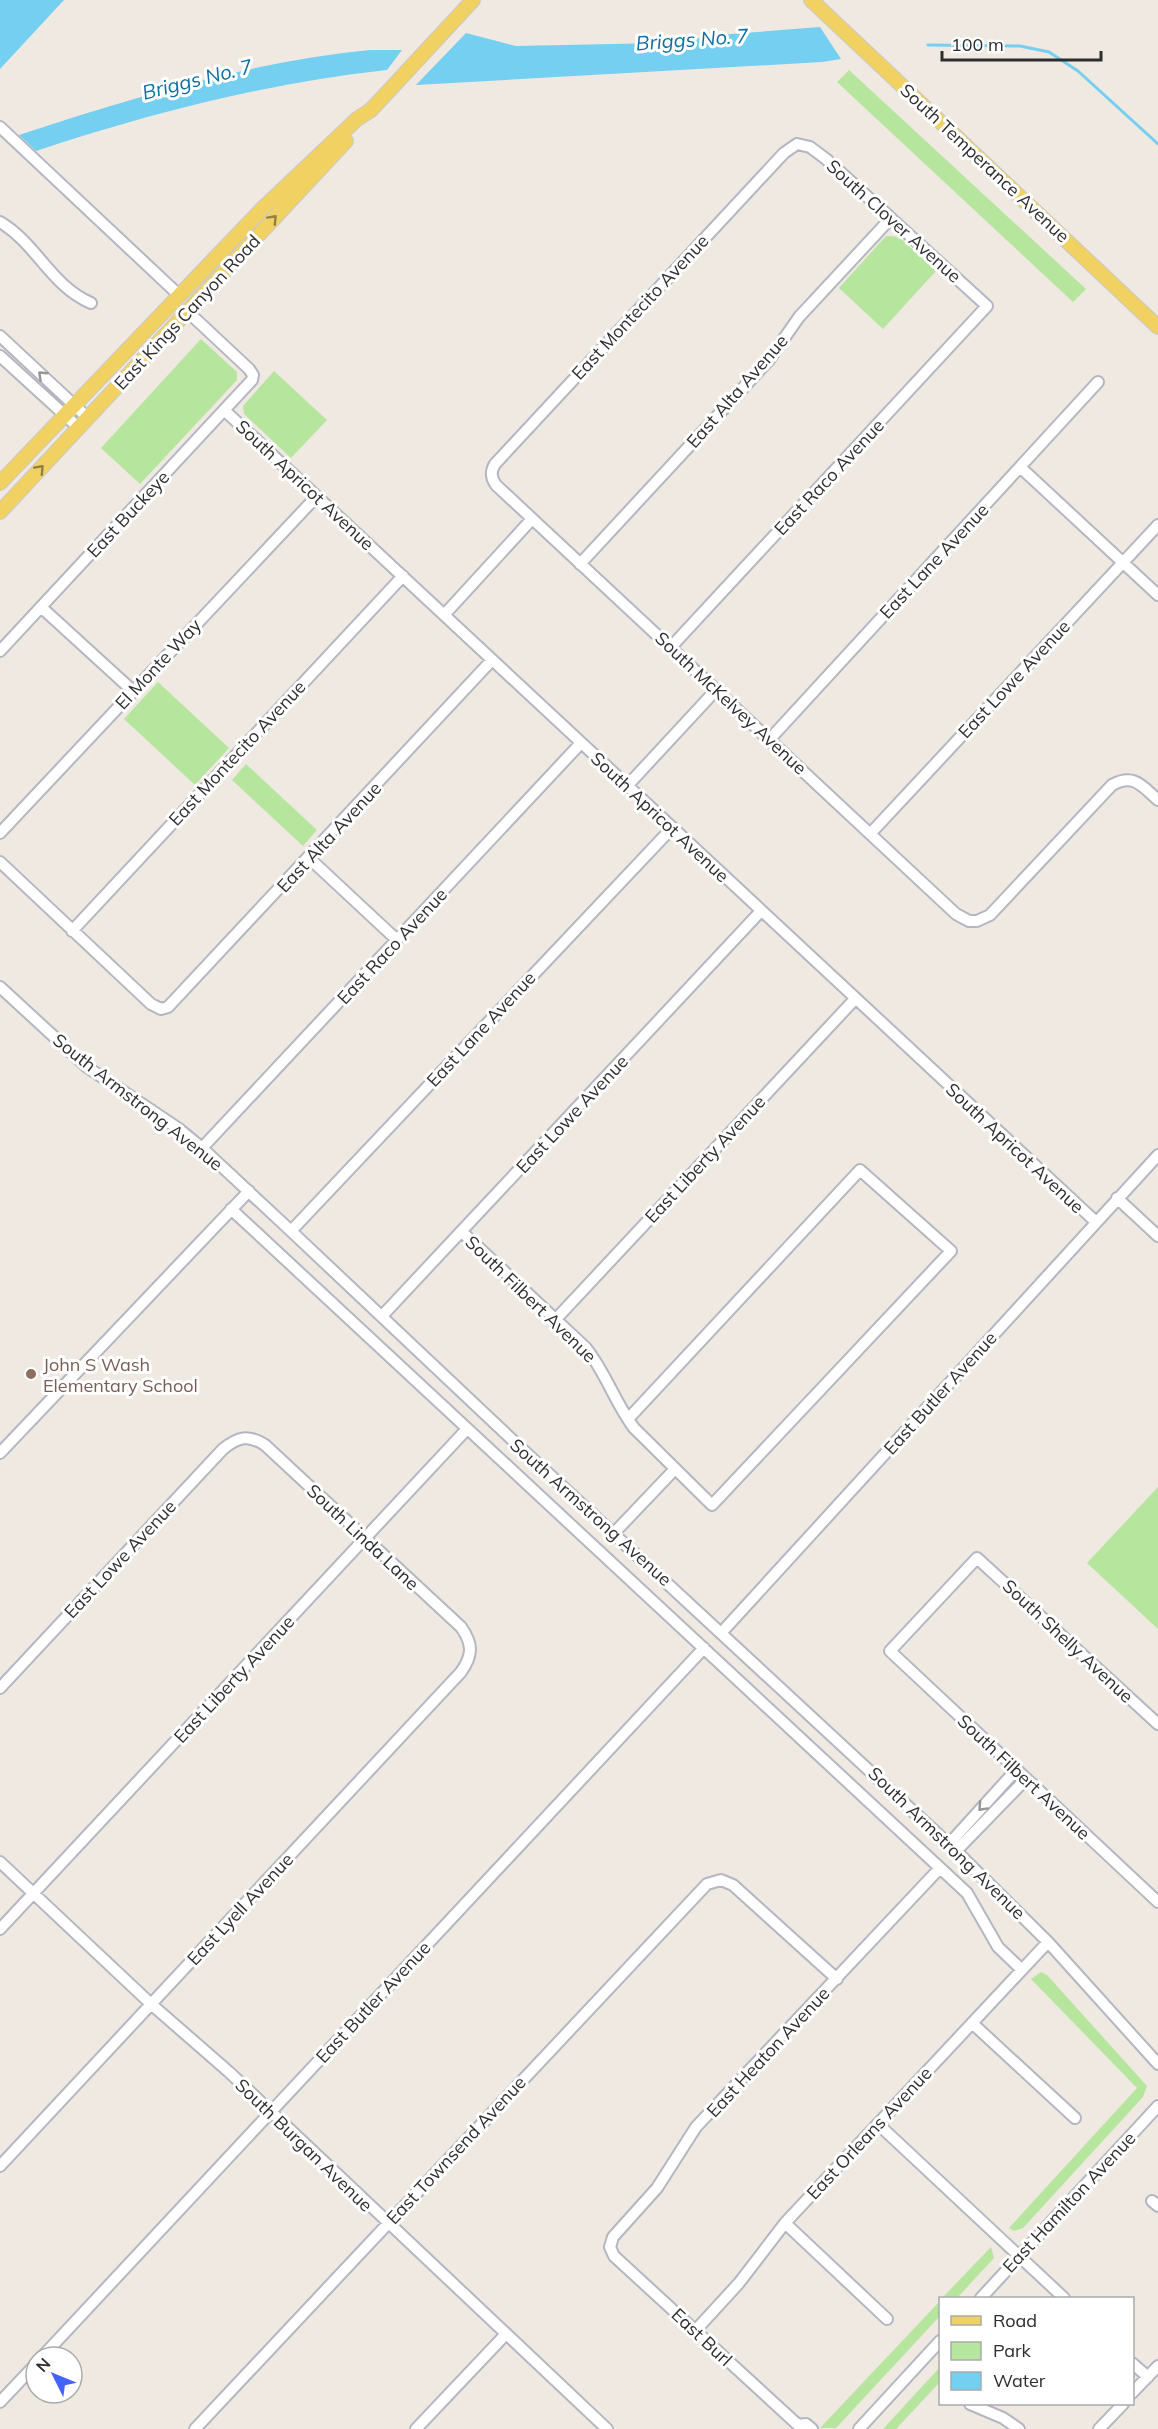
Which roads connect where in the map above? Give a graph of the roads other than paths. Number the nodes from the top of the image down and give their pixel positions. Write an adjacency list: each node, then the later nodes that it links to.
1 (473, 0): 3 (main road, East Kings Canyon Road)
2 (811, 0): 13 (main road, South Temperance Avenue)
3 (371, 110): 8 (main road, East Kings Canyon Road); 12 (main road, East Kings Canyon Road, one-way to 3)
4 (0, 128): 9 (street)
5 (797, 144): 6 (street, South Clover Avenue); 21 (street, East Montecito Avenue)
6 (891, 218): 11 (street, South Clover Avenue); 28 (street, East Alta Avenue)
7 (0, 222): 10 (street)
8 (246, 226): 9 (main road, East Kings Canyon Road); 12 (main road)
9 (180, 296): 17 (main road, East Kings Canyon Road)
10 (91, 303)
11 (987, 306): 33 (street, East Raco Avenue)
12 (187, 311): 18 (street, East Buckeye); 19 (main road, East Kings Canyon Road)
13 (1158, 327)
14 (0, 336): 17 (street, one-way to 14)
15 (0, 356): 17 (street)
16 (1098, 382): 20 (street, East Lane Avenue)
17 (70, 410): 19 (street); 22 (main road, East Kings Canyon Road)
18 (224, 410): 23 (street, South Apricot Avenue); 31 (street, East Buckeye)
19 (84, 423): 24 (main road, East Kings Canyon Road, one-way to 19)
20 (1020, 467): 27 (street); 38 (street, East Lane Avenue)
21 (491, 476): 25 (street, South McKelvey Avenue)
22 (0, 483)
23 (316, 496): 29 (street, South Apricot Avenue); 37 (street, El Monte Way)
24 (0, 512)
25 (532, 519): 28 (street, South McKelvey Avenue); 32 (street)
26 (1158, 525): 27 (street, East Lowe Avenue)
27 (1123, 563): 30 (street); 44 (street, East Lowe Avenue)
28 (580, 564): 33 (street, South McKelvey Avenue)
29 (402, 576): 32 (street, South Apricot Avenue); 48 (street, East Montecito Avenue)
30 (1158, 596)
31 (41, 607): 34 (street, East Buckeye); 37 (street)
32 (444, 615): 35 (street, South Apricot Avenue)
33 (671, 647): 36 (street, South McKelvey Avenue)
34 (0, 651)
35 (492, 660): 39 (street, South Apricot Avenue); 45 (street, East Alta Avenue)
36 (716, 690): 38 (street, South McKelvey Avenue); 40 (street)
37 (133, 691): 43 (street, El Monte Way)
38 (770, 739): 44 (street, South McKelvey Avenue)
39 (581, 743): 40 (street, South Apricot Avenue); 49 (street, East Raco Avenue)
40 (627, 786): 42 (street, South Apricot Avenue)
41 (1158, 800): 44 (street, South McKelvey Avenue)
42 (672, 828): 47 (street, South Apricot Avenue); 58 (street, East Lane Avenue)
43 (0, 833)
44 (870, 834)
45 (309, 858): 48 (street, East Alta Avenue); 49 (street)
46 (0, 862): 48 (street)
47 (761, 911): 51 (street, South Apricot Avenue); 59 (street, East Lowe Avenue)
48 (72, 931)
49 (397, 940): 52 (street, East Raco Avenue)
50 (0, 987): 52 (street, South Armstrong Avenue)
51 (855, 999): 57 (street, South Apricot Avenue); 62 (street, East Liberty Avenue)
52 (202, 1148): 54 (street, South Armstrong Avenue)
53 (1158, 1155): 55 (street, East Butler Avenue)
54 (249, 1191): 56 (street); 58 (street, South Armstrong Avenue)
55 (1117, 1198): 57 (street, East Butler Avenue); 60 (street)
56 (231, 1209): 64 (street, South Armstrong Avenue); 66 (street)
57 (1095, 1222): 70 (street, East Butler Avenue)
58 (291, 1231): 61 (street, South Armstrong Avenue)
59 (462, 1232): 61 (street, East Lowe Avenue); 62 (street, South Filbert Avenue)
60 (1158, 1236)
61 (382, 1316): 68 (street, South Armstrong Avenue)
62 (556, 1319): 63 (street, South Filbert Avenue)
63 (628, 1419): 67 (street, South Filbert Avenue); 67 (street, South Filbert Avenue)
64 (467, 1429): 69 (street, East Liberty Avenue); 72 (street, South Armstrong Avenue)
65 (245, 1437): 69 (street, South Linda Lane); 74 (street, East Lowe Avenue)
66 (0, 1453)
67 (675, 1469): 68 (street)
68 (615, 1532): 70 (street, South Armstrong Avenue)
69 (365, 1538): 71 (street, South Linda Lane); 81 (street, East Liberty Avenue)
70 (722, 1632): 78 (street, South Armstrong Avenue)
71 (472, 1648): 87 (street, East Lyell Avenue)
72 (704, 1648): 80 (street, South Armstrong Avenue); 91 (street, East Butler Avenue)
73 (890, 1651): 75 (street, South Shelly Avenue); 76 (street, South Filbert Avenue)
74 (0, 1688)
75 (1158, 1724)
76 (1016, 1770): 77 (street, South Filbert Avenue); 78 (street, one-way to 78)
77 (1026, 1779): 78 (street); 82 (street, South Filbert Avenue)
78 (952, 1848): 84 (street, South Armstrong Avenue)
79 (0, 1862): 81 (street, South Burgan Avenue)
80 (940, 1868): 85 (street, South Armstrong Avenue); 86 (street, East Heaton Avenue)
81 (33, 1893): 83 (street, East Liberty Avenue); 87 (street, South Burgan Avenue)
82 (1158, 1902)
83 (0, 1929)
84 (1048, 1942): 85 (street, East Orleans Avenue); 89 (street, South Armstrong Avenue)
85 (1022, 1970): 88 (street, East Orleans Avenue)
86 (837, 1979): 95 (street, East Townsend Avenue); 97 (street, East Heaton Avenue)
87 (151, 2004): 91 (street, South Burgan Avenue); 94 (street, East Lyell Avenue)
88 (972, 2023): 92 (street); 93 (street, East Orleans Avenue)
89 (1158, 2064)
90 (1158, 2106): 98 (street, East Hamilton Avenue)
91 (270, 2113): 95 (street, South Burgan Avenue); 105 (street, East Butler Avenue)
92 (1075, 2118)
93 (878, 2124): 96 (street, East Orleans Avenue); 98 (street)
94 (0, 2166)
95 (387, 2223): 103 (street, South Burgan Avenue); 115 (street, East Townsend Avenue)
96 (785, 2223): 101 (street); 102 (street, East Orleans Avenue)
97 (610, 2247): 102 (street, East Burl)
98 (1019, 2257): 99 (street, East Hamilton Avenue); 100 (street)
99 (982, 2297)
100 (1063, 2297)
101 (887, 2319)
102 (695, 2331): 114 (street, East Burl)
103 (506, 2335): 116 (street); 117 (street, South Burgan Avenue)
104 (939, 2343): 119 (street)
105 (53, 2345)
106 (1134, 2365): 109 (street)
107 (1158, 2366): 109 (street)
108 (24, 2377): 111 (street)
109 (1148, 2377): 110 (street)
110 (1134, 2391)
111 (0, 2402)
112 (974, 2405): 120 (street)
113 (1121, 2405): 121 (street)
114 (797, 2427): 118 (street, East Burl)
115 (195, 2429)
116 (416, 2429)
117 (607, 2429)
118 (812, 2429)
119 (859, 2429)
120 (1019, 2429)
121 (1099, 2429)

